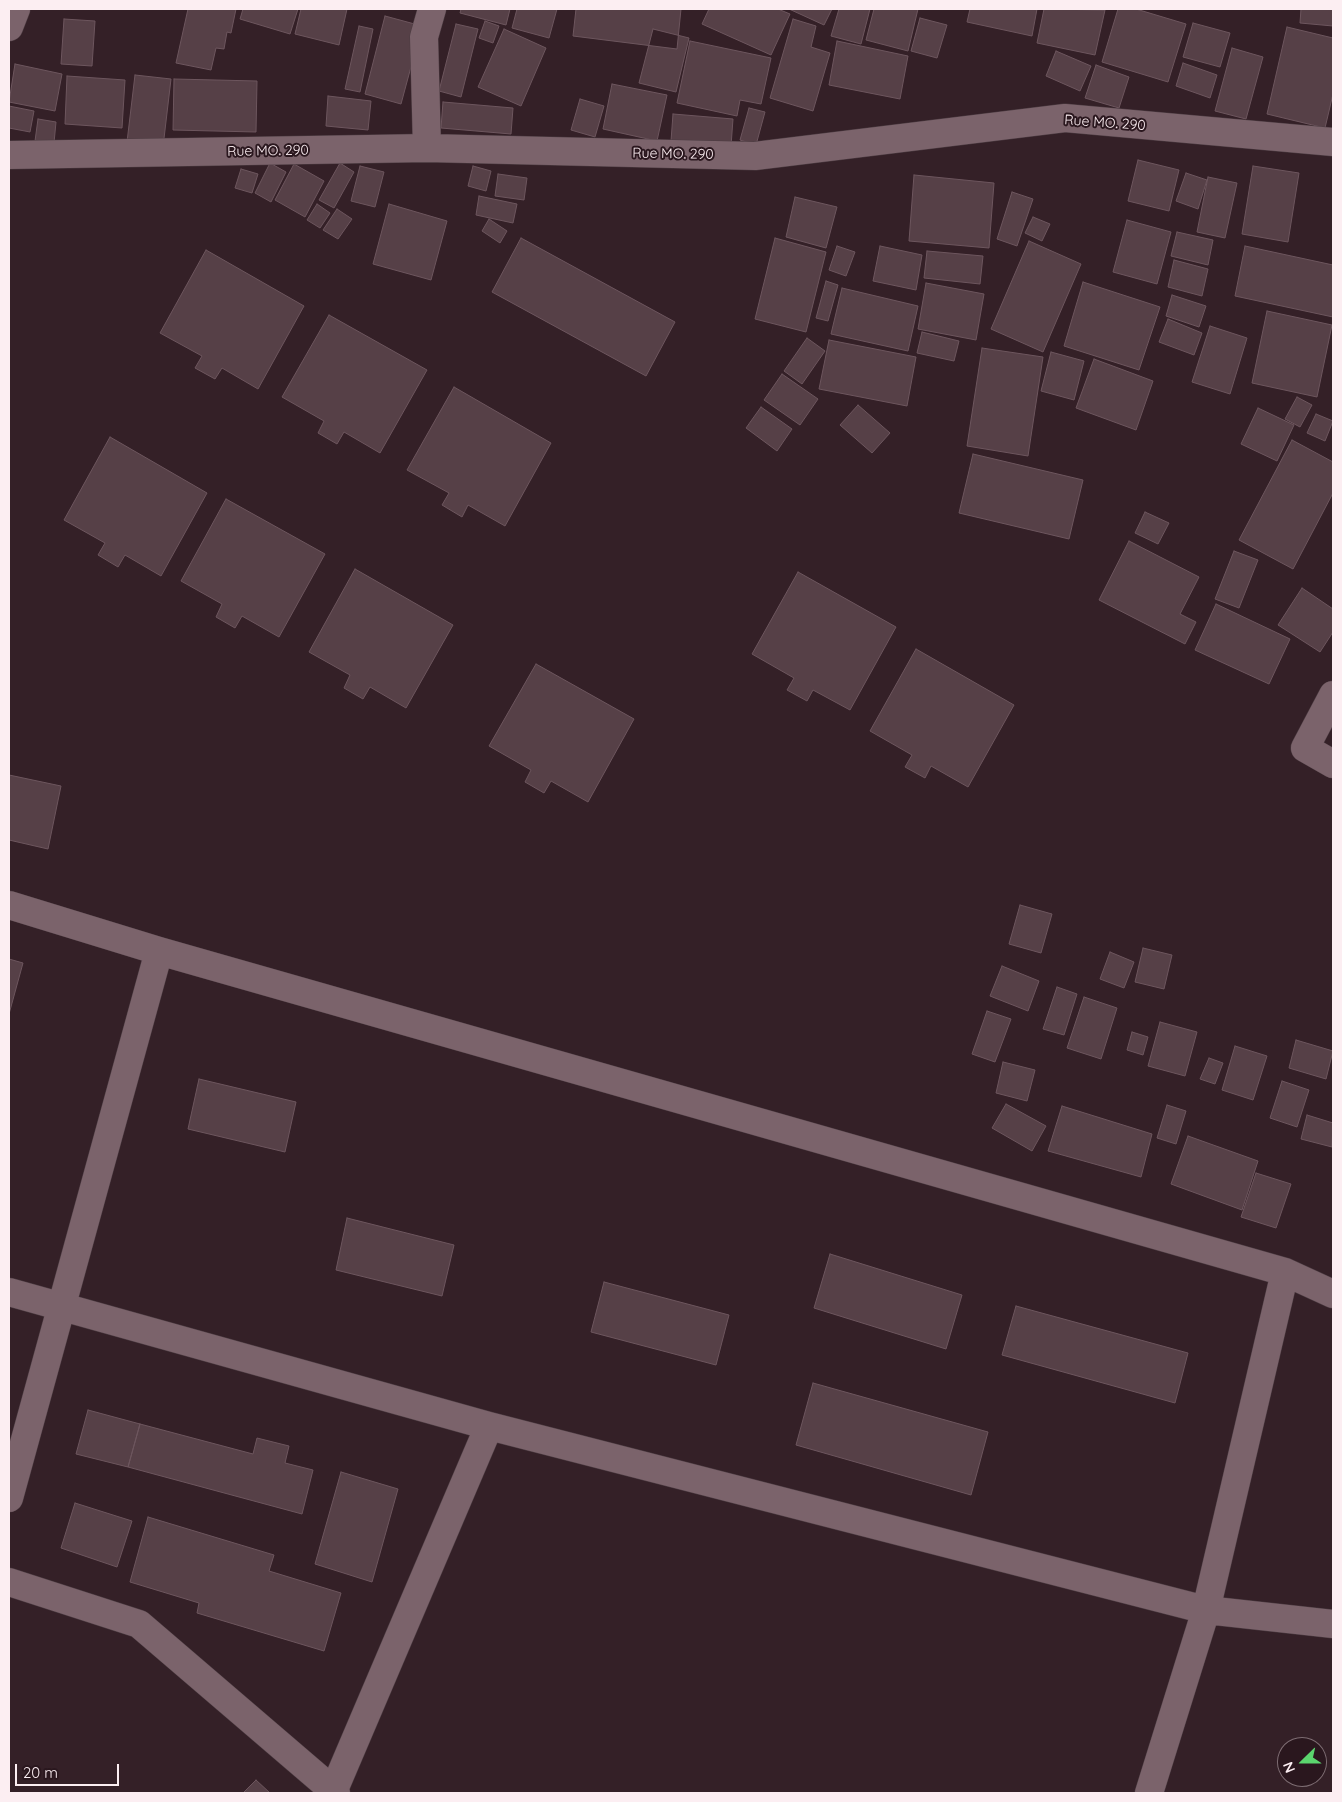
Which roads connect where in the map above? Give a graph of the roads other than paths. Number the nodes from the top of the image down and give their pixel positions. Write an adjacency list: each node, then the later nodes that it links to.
1 (16, 9): 3 (street)
2 (432, 9): 5 (street)
3 (9, 27)
4 (1333, 142): 5 (street, Rue MO. 290)
5 (427, 148): 6 (street, Rue MO. 290)
6 (9, 155)
7 (1333, 695): 8 (street)
8 (1333, 764)
9 (9, 905): 10 (street)
10 (160, 951): 11 (street); 14 (street)
11 (1285, 1272): 13 (street); 18 (street)
12 (9, 1292): 14 (street)
13 (1333, 1294)
14 (61, 1307): 15 (street); 16 (street)
15 (489, 1426): 18 (street); 20 (street)
16 (9, 1498)
17 (9, 1582): 20 (street)
18 (1206, 1610): 19 (street); 21 (street)
19 (1333, 1624)
20 (334, 1792)
21 (1149, 1793)

